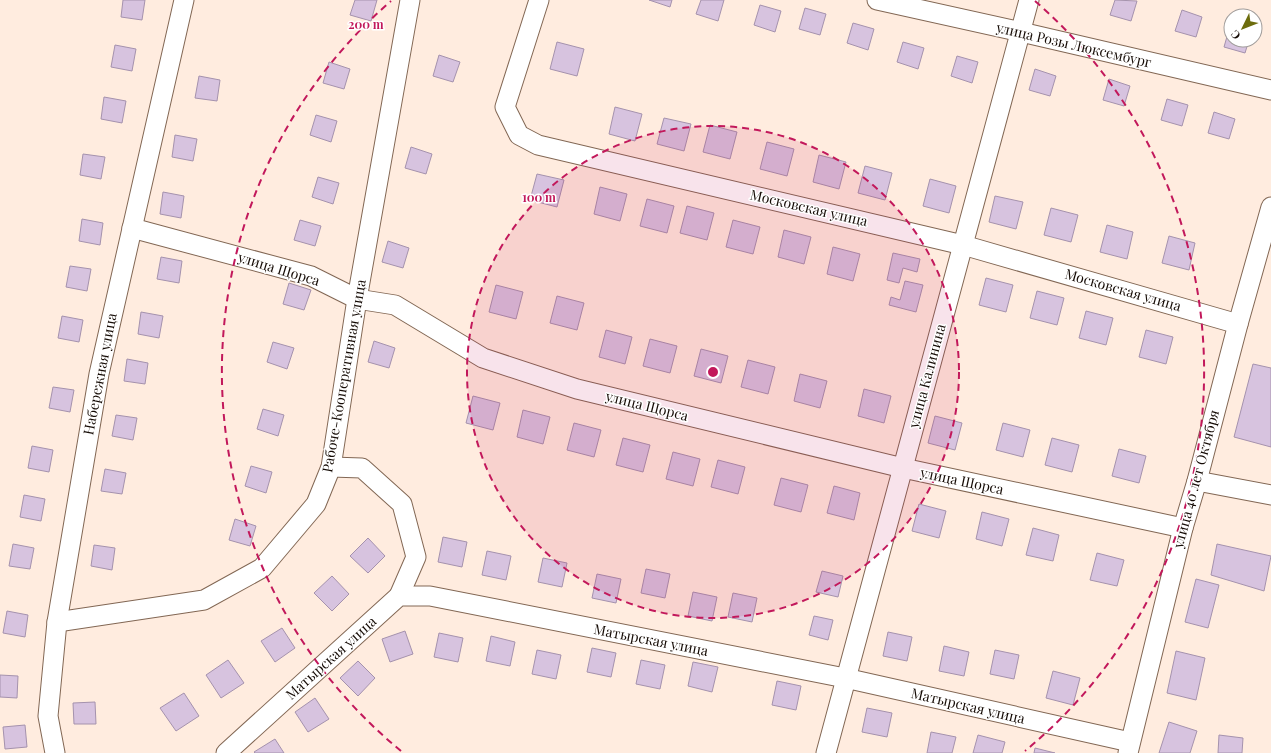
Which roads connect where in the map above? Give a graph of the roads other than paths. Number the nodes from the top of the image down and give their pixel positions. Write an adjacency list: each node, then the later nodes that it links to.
1 (184, 0): 9 (street, Набережная улица)
2 (410, 0): 11 (street, Рабоче-Кооперативная улица)
3 (539, 0): 10 (street, Московская улица)
4 (877, 0): 6 (street, улица Розы Люксембург)
5 (1029, 0): 6 (street, улица Калинина)
6 (1021, 32): 7 (street, улица Розы Люксембург); 10 (street, улица Калинина)
7 (1271, 90)
8 (1271, 207): 12 (street, улица 40 лет Октября)
9 (132, 228): 11 (street, улица Щорса); 19 (street, Набережная улица)
10 (963, 245): 12 (street, Московская улица); 14 (street, улица Калинина)
11 (358, 299): 13 (street, Рабоче-Кооперативная улица); 14 (street, улица Щорса)
12 (1238, 324): 15 (street, улица 40 лет Октября)
13 (331, 467): 18 (street); 19 (street, Рабоче-Кооперативная улица)
14 (902, 468): 17 (street, улица Щорса); 20 (street, улица Калинина)
15 (1197, 481): 16 (street); 17 (street, улица 40 лет Октября)
16 (1271, 495)
17 (1183, 528): 21 (street, улица 40 лет Октября)
18 (399, 596): 20 (street, Матырская улица); 23 (street, Матырская улица)
19 (57, 622): 22 (street, Набережная улица)
20 (846, 678): 21 (street, Матырская улица); 24 (street, улица Калинина)
21 (1129, 748)
22 (55, 753)
23 (226, 753)
24 (826, 753)

